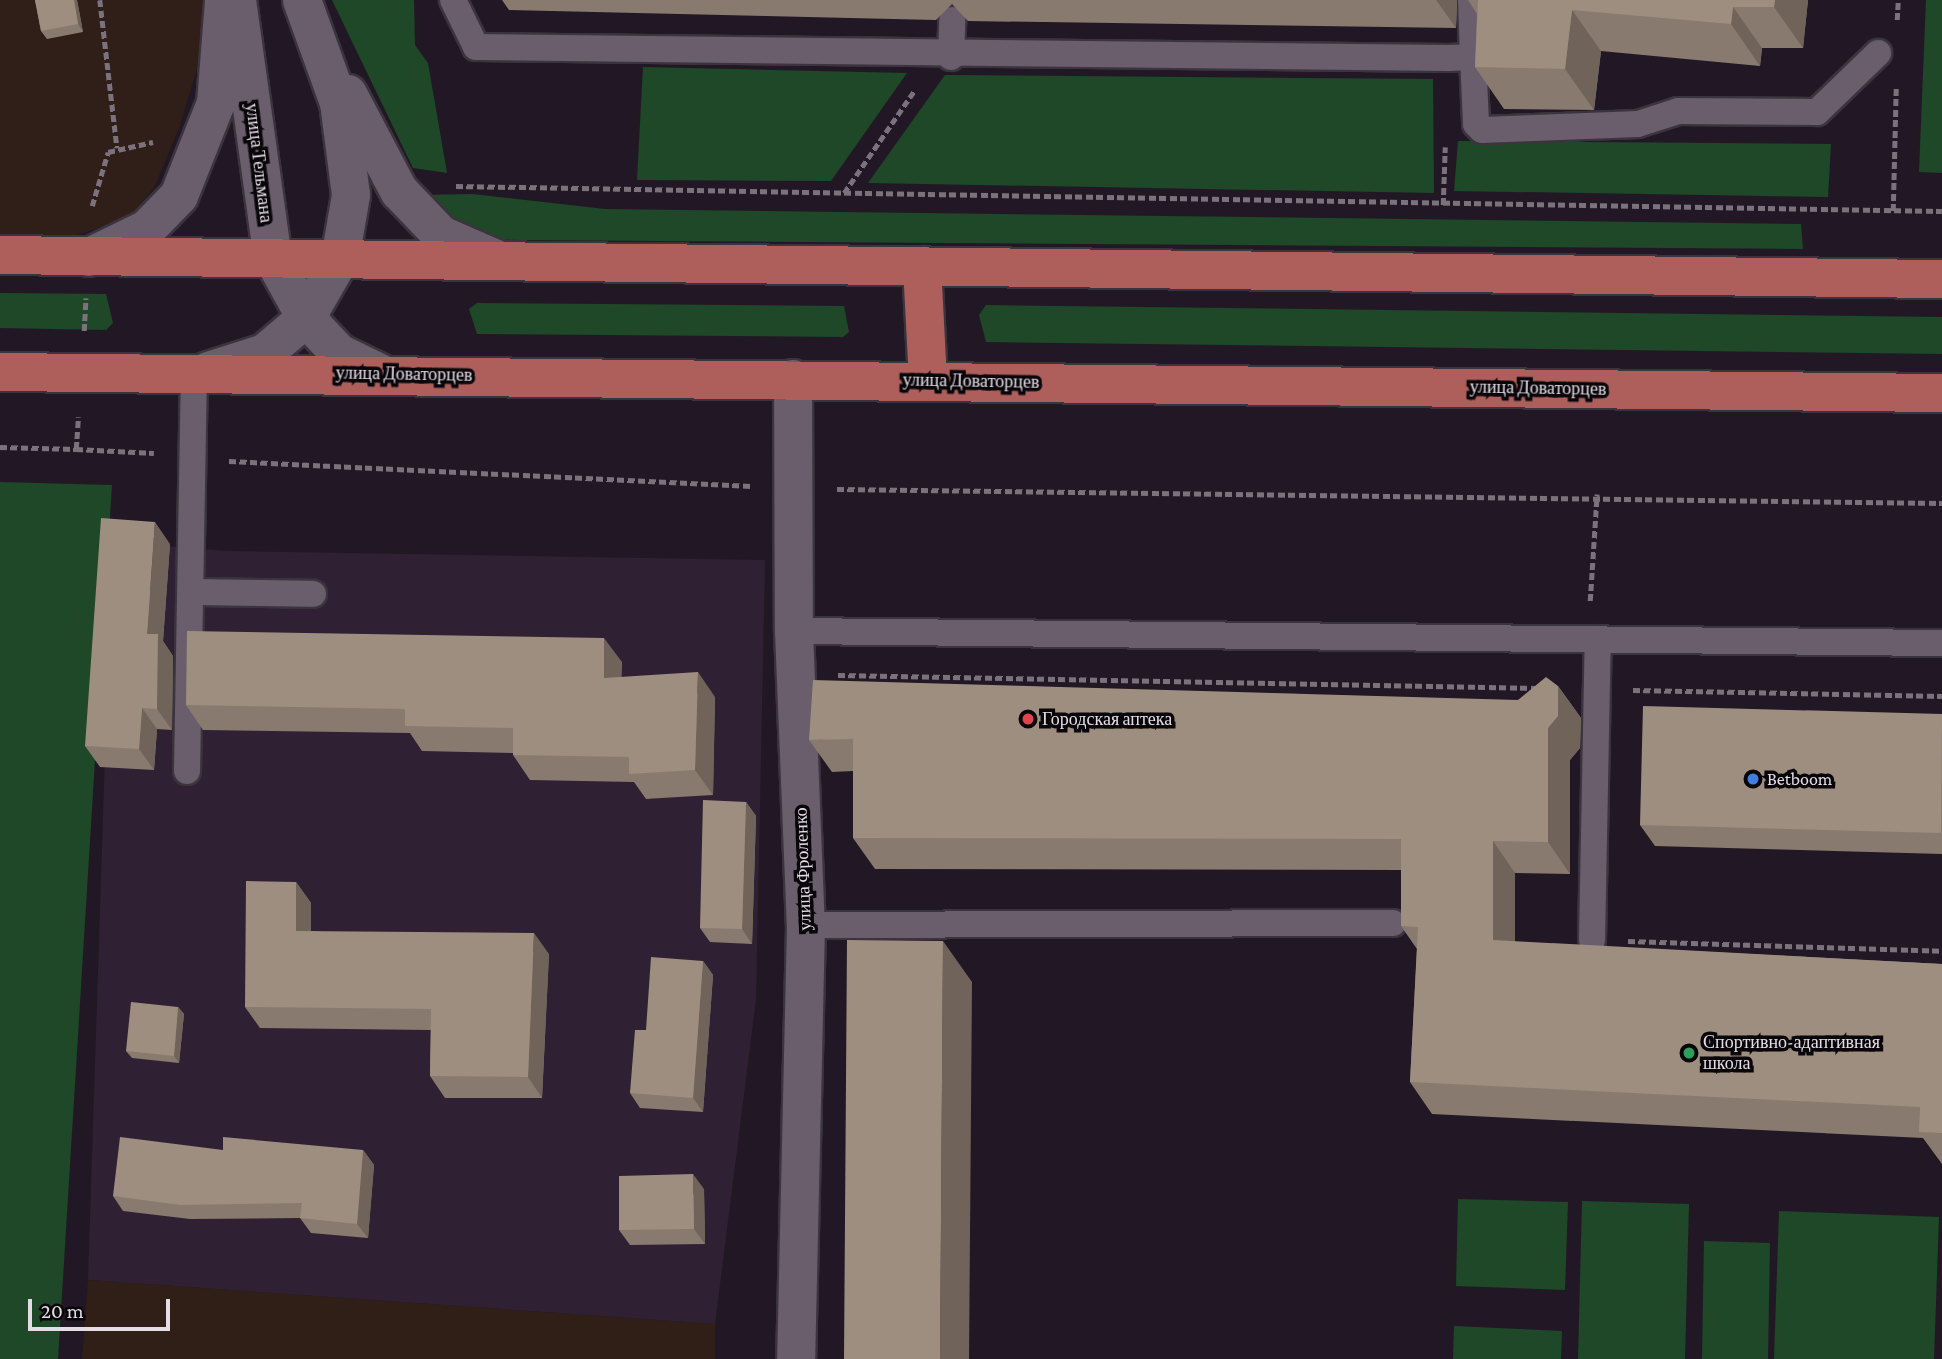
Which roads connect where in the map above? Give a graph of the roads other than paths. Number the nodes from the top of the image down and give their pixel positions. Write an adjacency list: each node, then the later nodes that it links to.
1 (224, 0): 11 (street, улица Тельмана)
2 (237, 0): 12 (street, улица Тельмана)
3 (453, 0): 8 (lane)
4 (1471, 0): 9 (lane)
5 (308, 8): 13 (street); 14 (street)
6 (953, 20): 8 (lane)
7 (1878, 53): 9 (lane)
8 (945, 56): 9 (lane)
9 (1473, 57)
10 (0, 255): 11 (main road)
11 (89, 257): 12 (main road)
12 (273, 258): 13 (main road); 17 (street, улица Тельмана)
13 (340, 259): 14 (main road); 17 (street)
14 (501, 261): 15 (main road)
15 (922, 266): 16 (main road); 22 (main road)
16 (1942, 279)
17 (306, 318): 18 (street); 20 (street, улица Тельмана)
18 (201, 371): 19 (main road, улица Доваторцев); 20 (main road, улица Доваторцев); 24 (lane)
19 (0, 372)
20 (382, 374): 21 (main road, улица Доваторцев)
21 (793, 379): 22 (main road, улица Доваторцев); 26 (street, улица Фроленко)
22 (928, 380): 23 (main road, улица Доваторцев)
23 (1942, 393)
24 (191, 592): 25 (lane); 29 (lane)
25 (313, 594)
26 (794, 631): 27 (lane); 31 (street, улица Фроленко)
27 (1593, 640): 28 (lane); 32 (lane)
28 (1942, 643)
29 (187, 771)
30 (1393, 923): 31 (lane)
31 (806, 925): 33 (street, улица Фроленко)
32 (1592, 940)
33 (796, 1359)

